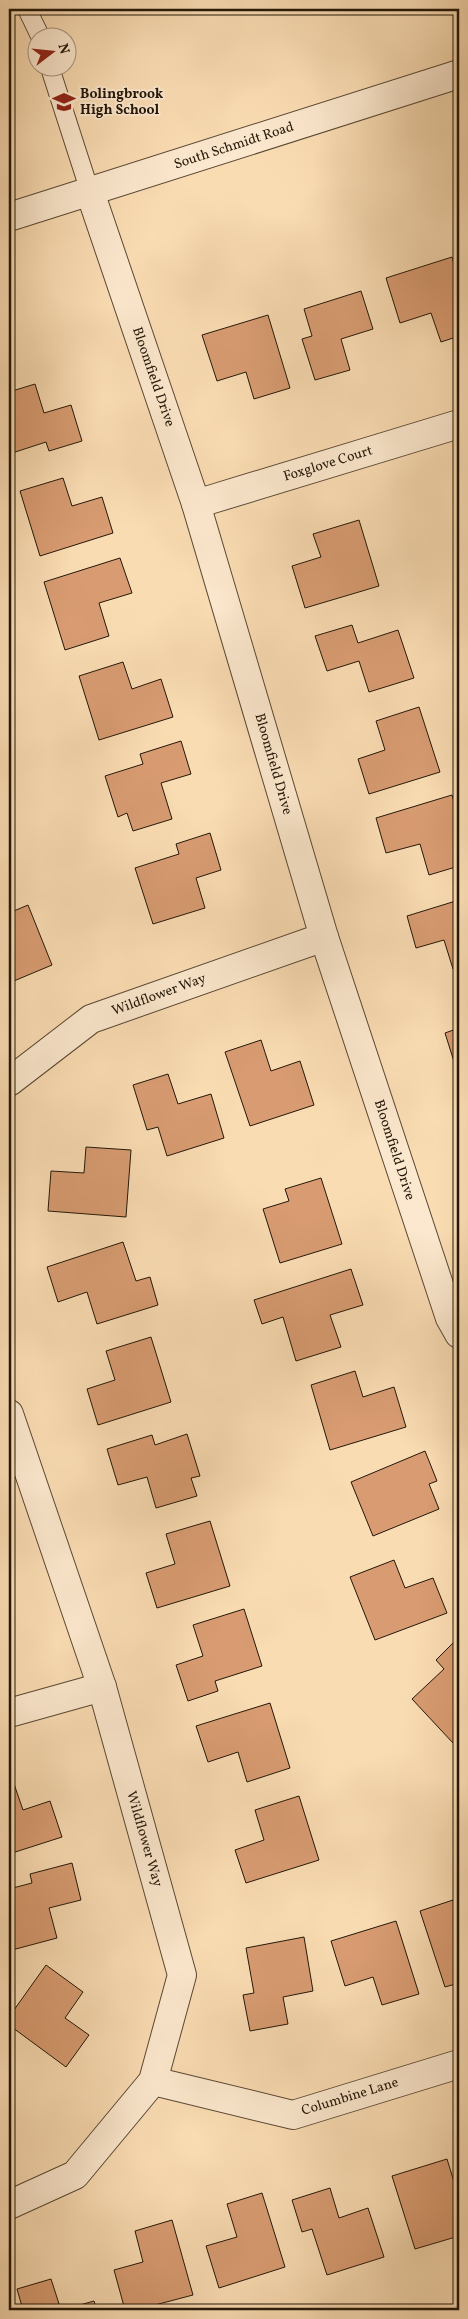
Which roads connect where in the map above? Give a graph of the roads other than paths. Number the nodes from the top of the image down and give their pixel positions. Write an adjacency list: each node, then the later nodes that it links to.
1 (27, 9): 2 (lane)
2 (36, 28)
3 (459, 74): 5 (street, South Schmidt Road)
4 (53, 78): 5 (lane)
5 (90, 192): 6 (street, South Schmidt Road); 8 (street, Bloomfield Drive)
6 (9, 217)
7 (459, 424): 8 (street, Foxglove Court)
8 (196, 504): 9 (street, Bloomfield Drive)
9 (324, 937): 10 (street, Wildflower Way); 11 (street, Bloomfield Drive)
10 (9, 1082)
11 (459, 1334)
12 (9, 1414): 13 (street, Wildflower Way)
13 (102, 1687): 14 (street); 16 (street, Wildflower Way)
14 (9, 1713)
15 (459, 2064): 16 (street, Columbine Lane)
16 (153, 2081): 17 (street, Wildflower Way)
17 (9, 2205)

